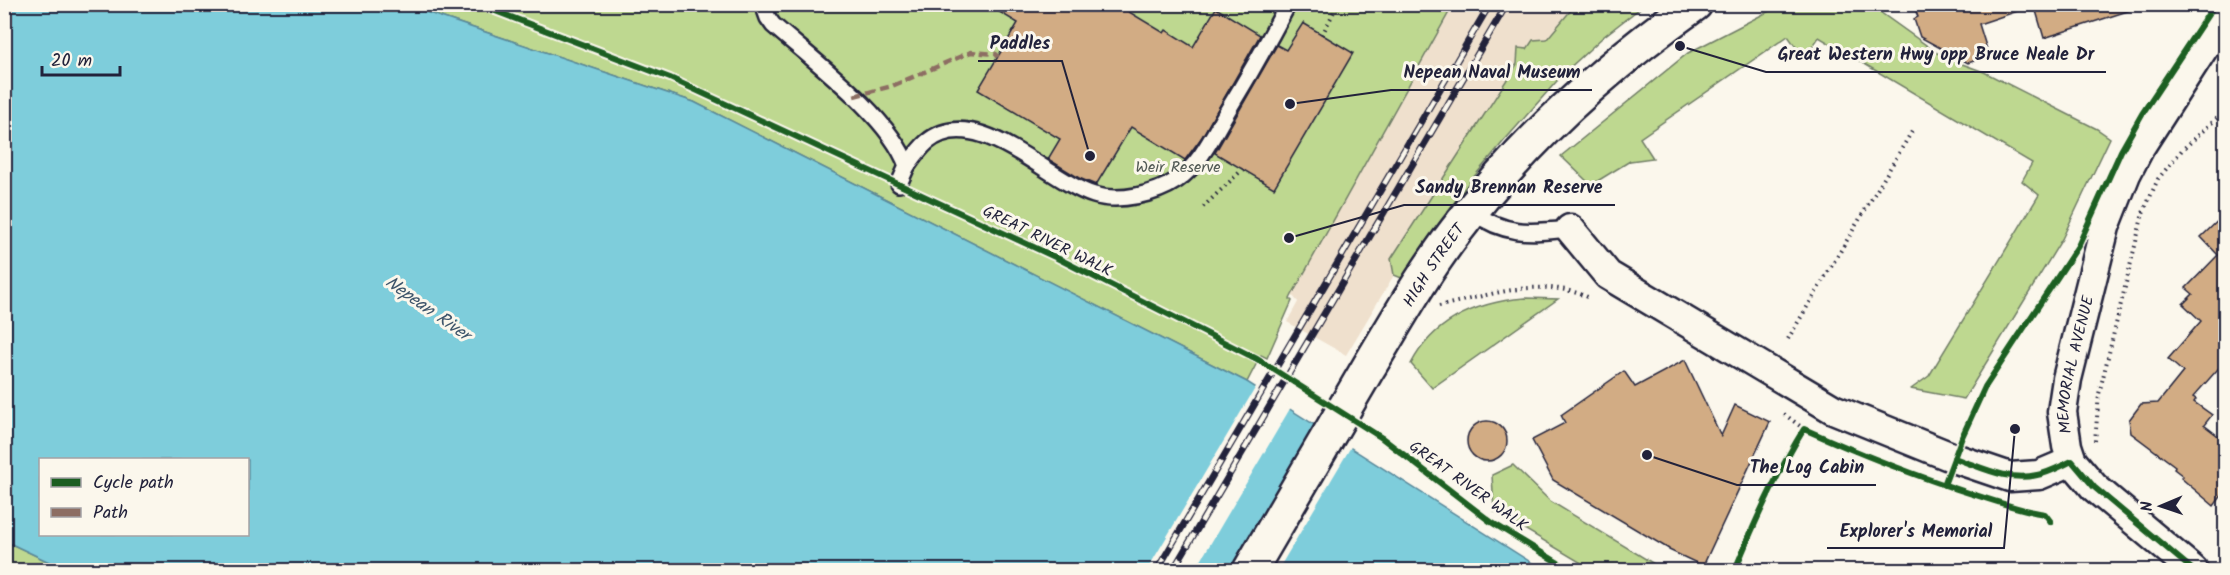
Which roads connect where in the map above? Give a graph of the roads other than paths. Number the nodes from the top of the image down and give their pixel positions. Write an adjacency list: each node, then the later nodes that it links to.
1 (763, 4): 5 (lane)
2 (1288, 4): 5 (lane)
3 (1695, 4): 7 (highway, HIGH STREET)
4 (2226, 13): 9 (street, MEMORIAL AVENUE)
5 (907, 166): 6 (lane)
6 (899, 184)
7 (1472, 210): 8 (lane); 10 (highway, HIGH STREET)
8 (1570, 229): 9 (street)
9 (2072, 461): 11 (street)
10 (1250, 570)
11 (2193, 570)

